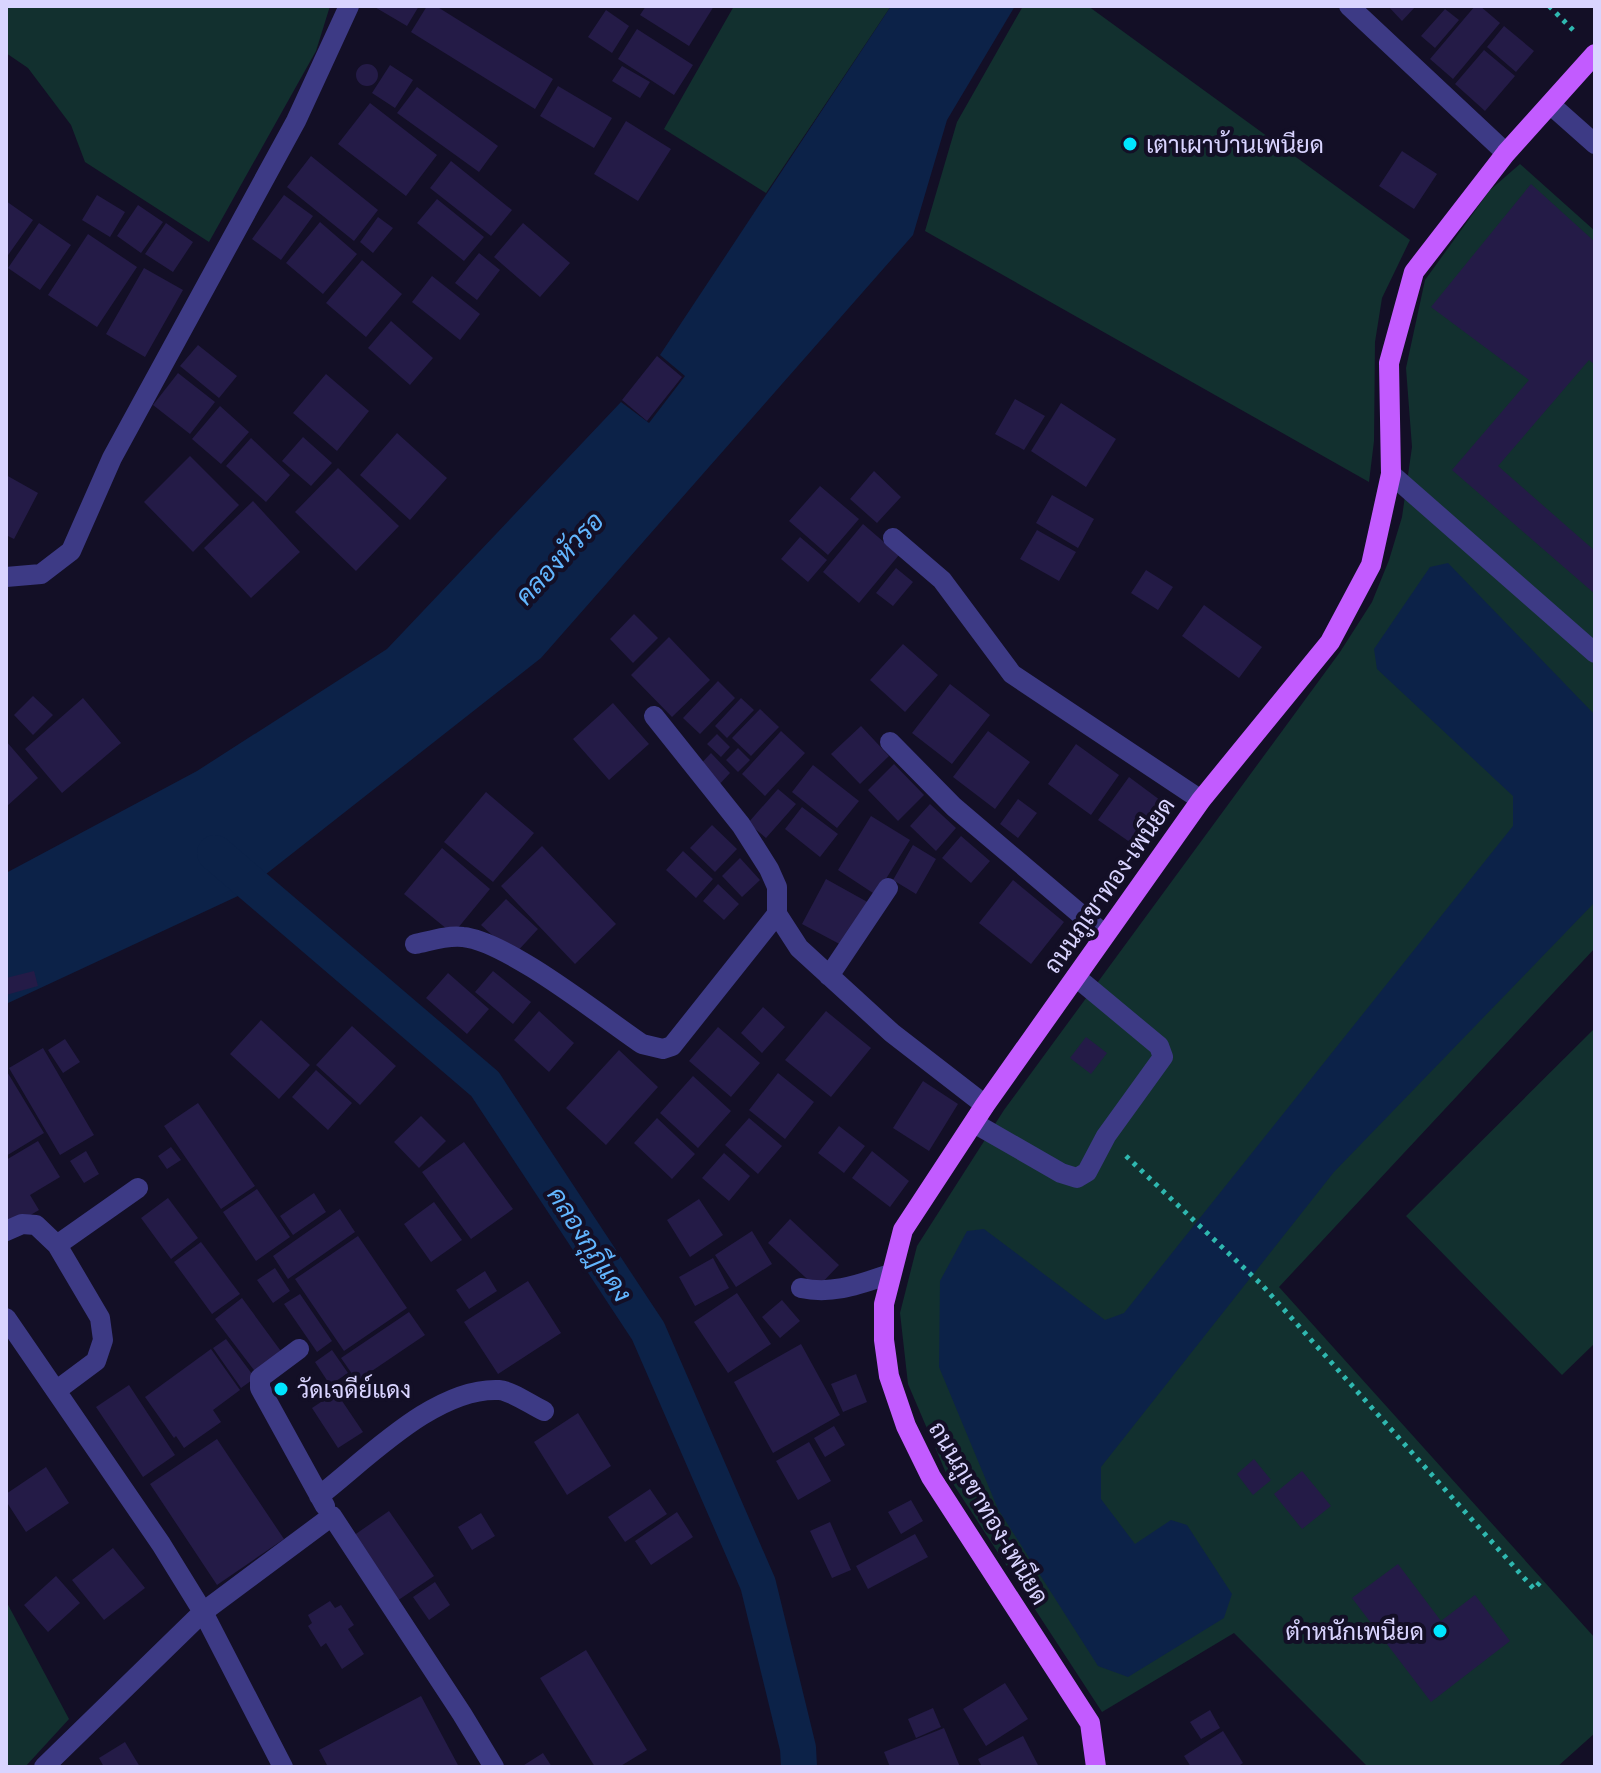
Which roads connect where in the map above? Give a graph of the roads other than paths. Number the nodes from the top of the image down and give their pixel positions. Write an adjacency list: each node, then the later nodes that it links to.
1 (349, 6): 9 (street)
2 (1349, 6): 6 (street)
3 (1591, 58): 4 (main road, ถนนภูเขาทอง-เพนียด)
4 (1551, 105): 5 (street); 6 (main road, ถนนภูเขาทอง-เพนียด)
5 (1595, 144)
6 (1506, 153): 7 (main road, ถนนภูเขาทอง-เพนียด)
7 (1391, 474): 10 (street); 13 (main road, ถนนภูเขาทอง-เพนียด)
8 (893, 538): 13 (street)
9 (6, 577)
10 (1595, 653)
11 (654, 716): 15 (street)
12 (890, 742): 16 (street)
13 (1201, 800): 16 (main road, ถนนภูเขาทอง-เพนียด)
14 (888, 888): 18 (street)
15 (777, 914): 17 (street); 18 (street)
16 (1105, 935): 19 (main road, ถนนภูเขาทอง-เพนียด)
17 (415, 944)
18 (829, 976): 20 (street)
19 (1076, 977): 20 (main road, ถนนภูเขาทอง-เพนียด); 21 (street)
20 (985, 1105): 21 (main road, ถนนภูเขาทอง-เพนียด)
21 (974, 1123): 25 (main road, ถนนภูเขาทอง-เพนียด)
22 (138, 1188): 24 (street)
23 (6, 1231): 24 (street)
24 (57, 1245): 29 (street)
25 (890, 1274): 26 (street); 37 (main road, ถนนภูเขาทอง-เพนียด)
26 (801, 1288)
27 (6, 1318): 29 (street)
28 (299, 1349): 31 (street)
29 (57, 1390): 33 (street)
30 (544, 1411): 31 (street)
31 (319, 1496): 32 (street)
32 (332, 1516): 33 (street); 36 (street)
33 (203, 1612): 34 (street); 35 (street)
34 (44, 1767)
35 (283, 1767)
36 (494, 1767)
37 (1096, 1767)

